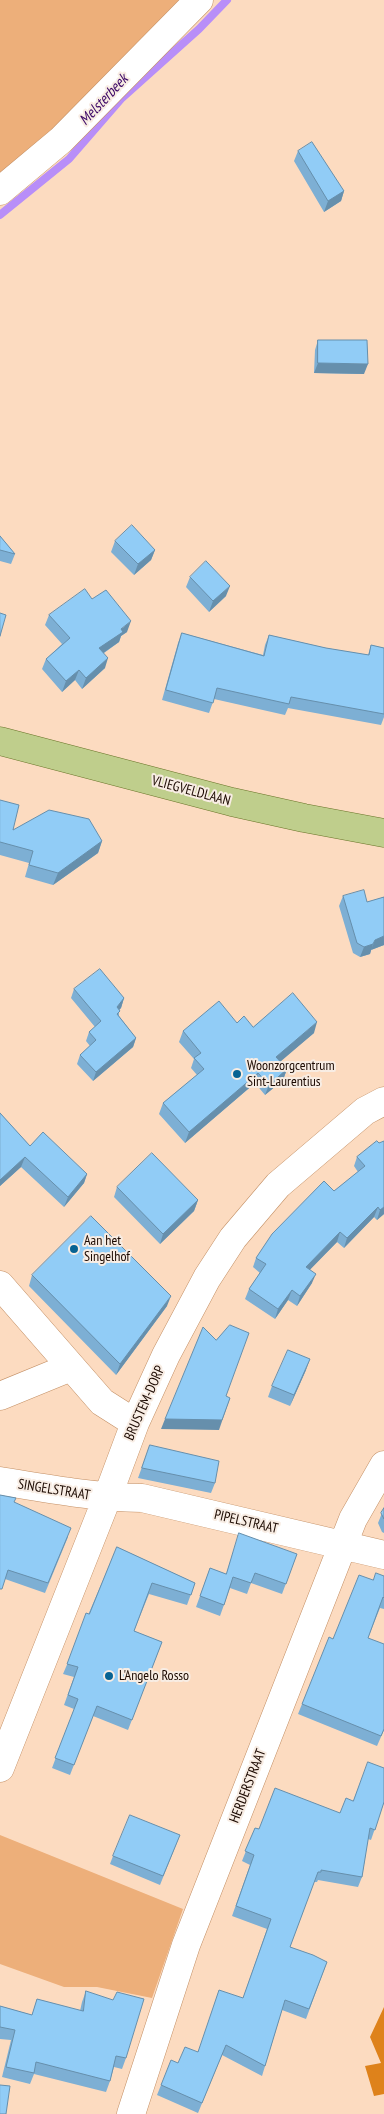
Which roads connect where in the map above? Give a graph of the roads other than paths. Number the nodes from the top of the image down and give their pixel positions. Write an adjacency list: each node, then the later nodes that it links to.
1 (199, 0): 2 (street)
2 (0, 191)
3 (0, 741): 4 (main road, VLIEGVELDLAAN)
4 (384, 833)
5 (384, 1100): 9 (street, BRUSTEM-DORP)
6 (0, 1285): 7 (street)
7 (71, 1367): 8 (street); 9 (street)
8 (0, 1396)
9 (134, 1423): 12 (street, BRUSTEM-DORP)
10 (384, 1465): 13 (street, HERDERSTRAAT)
11 (0, 1481): 12 (street, SINGELSTRAAT)
12 (108, 1498): 13 (street, PIPELSTRAAT); 15 (street, BRUSTEM-DORP)
13 (343, 1544): 14 (street, PIPELSTRAAT); 16 (street, HERDERSTRAAT)
14 (384, 1554)
15 (0, 1768)
16 (131, 2114)

